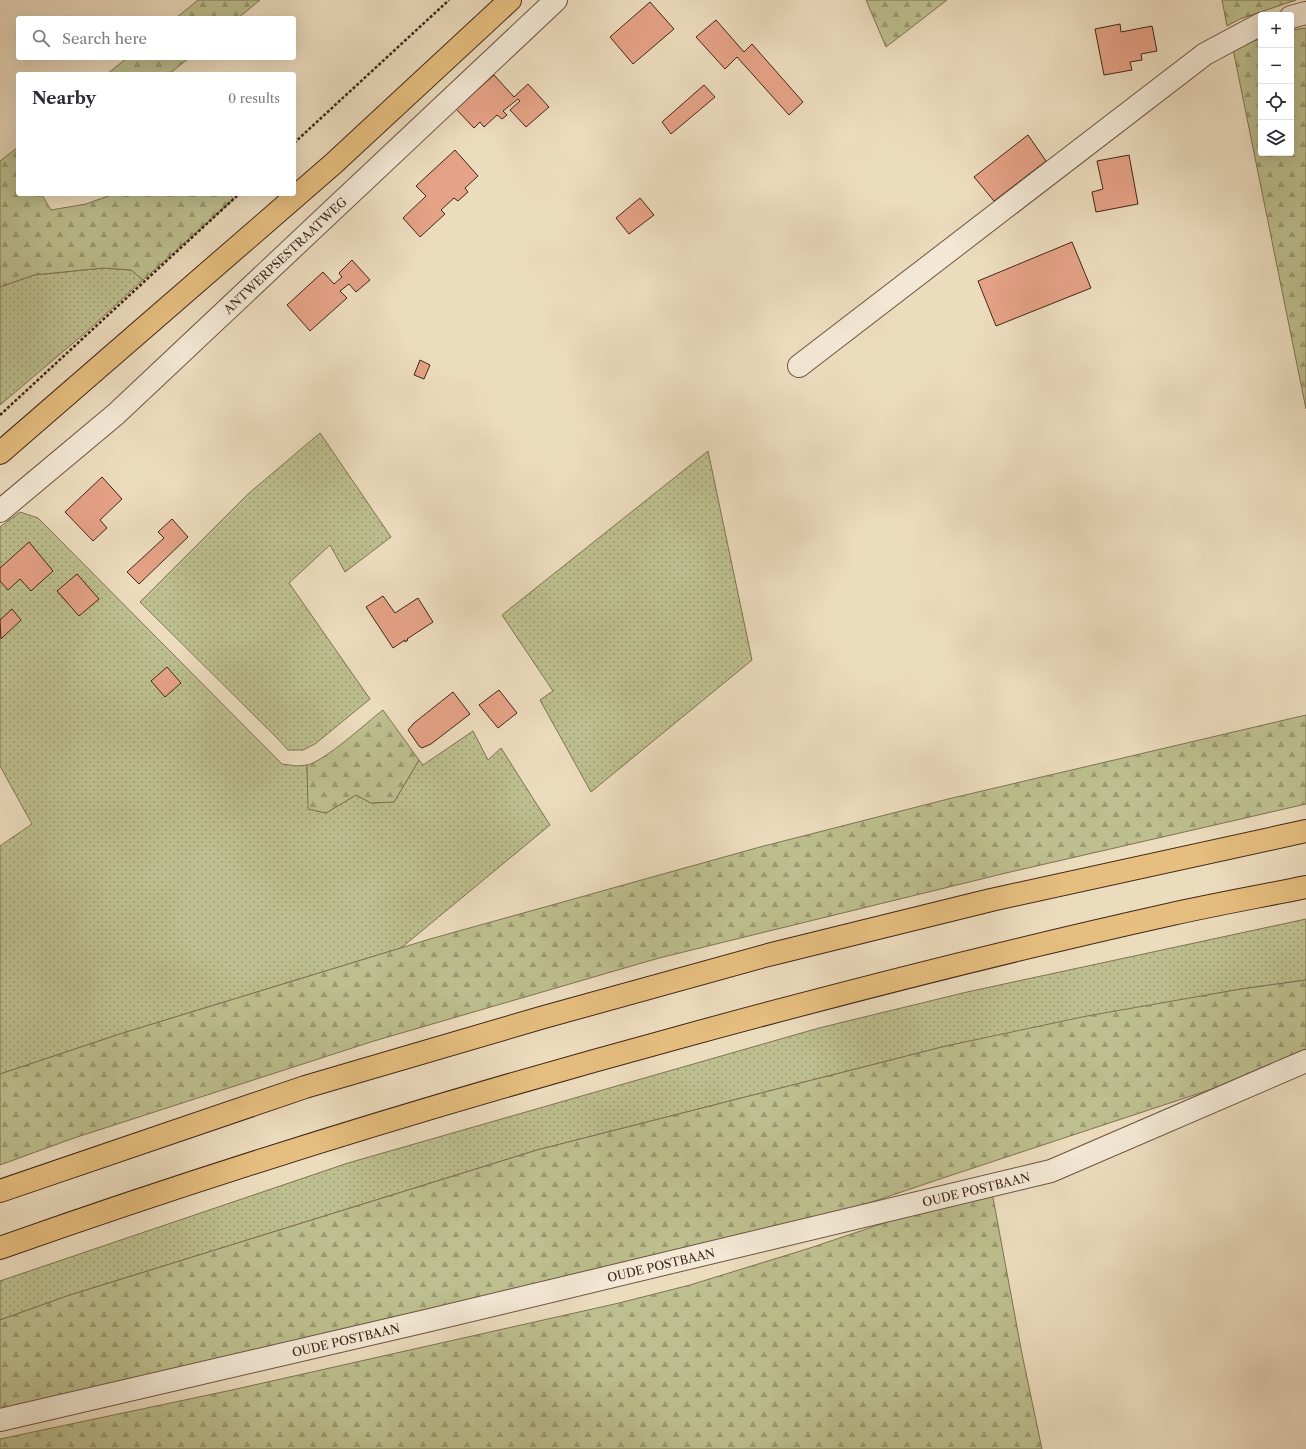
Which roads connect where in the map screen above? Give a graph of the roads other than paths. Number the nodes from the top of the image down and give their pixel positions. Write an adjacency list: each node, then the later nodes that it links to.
1 (510, 0): 7 (main road)
2 (556, 0): 8 (street, ANTWERPSESTRAATWEG)
3 (1306, 13): 4 (street)
4 (1294, 16)
5 (1258, 26): 6 (street)
6 (799, 366)
7 (0, 453)
8 (3, 503)
9 (1306, 831): 12 (main road)
10 (1306, 887): 13 (main road)
11 (1306, 1061): 14 (street, OUDE POSTBAAN)
12 (0, 1191)
13 (0, 1248)
14 (0, 1420)

